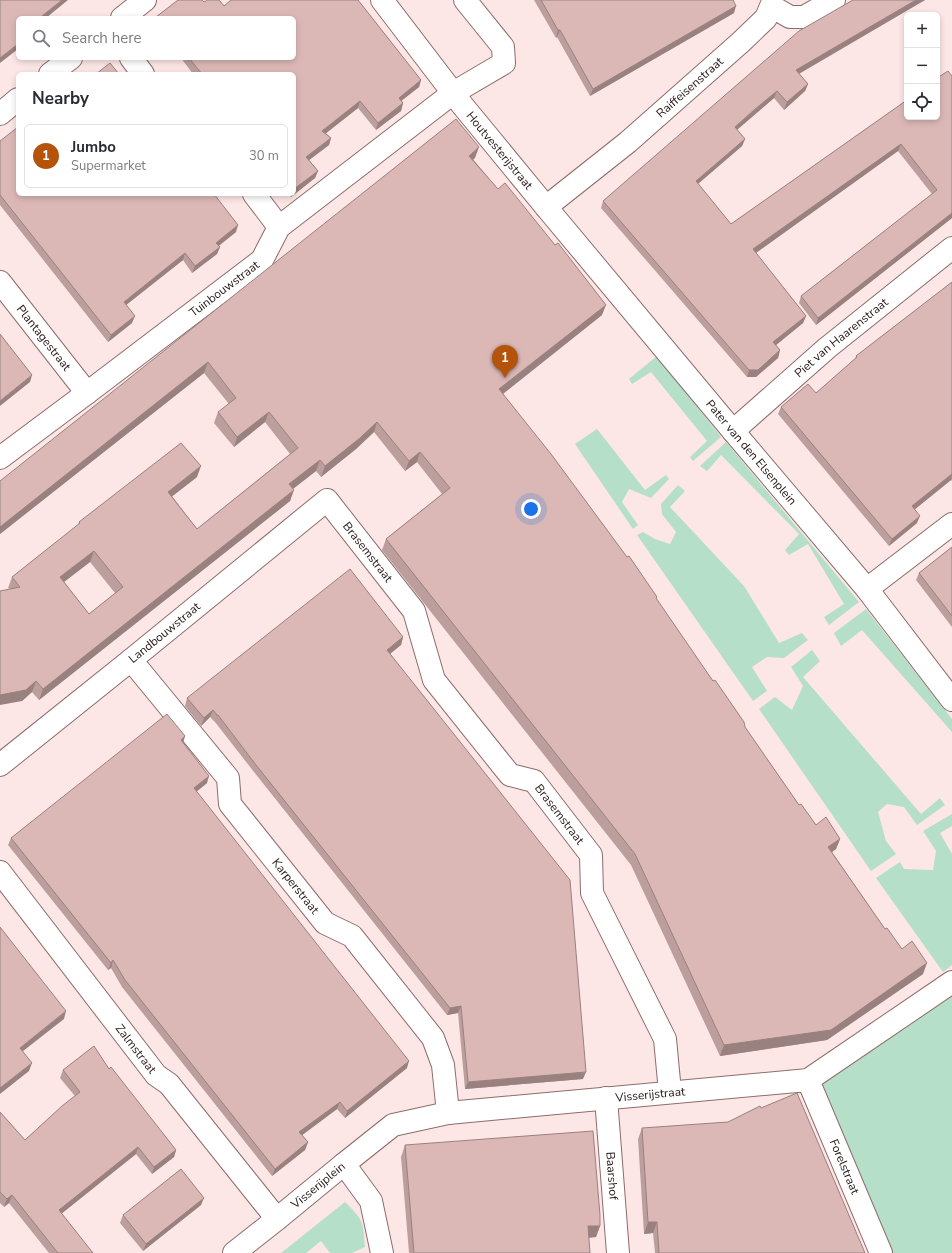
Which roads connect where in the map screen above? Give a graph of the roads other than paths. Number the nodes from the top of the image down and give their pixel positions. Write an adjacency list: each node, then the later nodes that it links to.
1 (145, 0): 6 (street)
2 (382, 0): 11 (street, Houtvesterijstraat)
3 (465, 0): 11 (street)
4 (834, 0): 5 (street, Raiffeisenstraat)
5 (770, 3): 15 (street, Raiffeisenstraat)
6 (125, 16)
7 (68, 60): 9 (street)
8 (132, 60): 10 (street)
9 (53, 72)
10 (142, 72)
11 (453, 93): 15 (street, Houtvesterijstraat); 16 (street, Tuinbouwstraat)
12 (16, 101): 13 (street)
13 (0, 114)
14 (256, 196): 16 (street)
15 (546, 207): 20 (street, Pater van den Elsenplein)
16 (279, 227): 19 (street, Tuinbouwstraat)
17 (952, 248): 20 (street, Piet van Haarenstraat)
18 (0, 282): 19 (street, Plantagestraat)
19 (87, 393): 21 (street, Tuinbouwstraat)
20 (733, 431): 24 (street, Pater van den Elsenplein)
21 (0, 458)
22 (327, 500): 25 (street, Landbouwstraat); 31 (street, Brasemstraat)
23 (952, 524): 24 (street)
24 (868, 589): 26 (street, Pater van den Elsenplein)
25 (132, 660): 27 (street, Landbouwstraat); 33 (street, Karperstraat)
26 (952, 700)
27 (0, 765)
28 (0, 872): 35 (street, Zalmstraat)
29 (948, 985): 30 (street, Visserijstraat)
30 (808, 1080): 31 (street, Visserijstraat); 39 (street, Forelstraat)
31 (670, 1092): 32 (street, Visserijstraat)
32 (606, 1098): 33 (street, Visserijstraat); 38 (street, Baarshof)
33 (448, 1113): 34 (street, Visserijstraat)
34 (344, 1164): 35 (street, Visserijplein); 37 (street, Visserijplein)
35 (277, 1219): 36 (street, Visserijplein)
36 (234, 1253)
37 (382, 1253)
38 (618, 1253)
39 (881, 1253)

